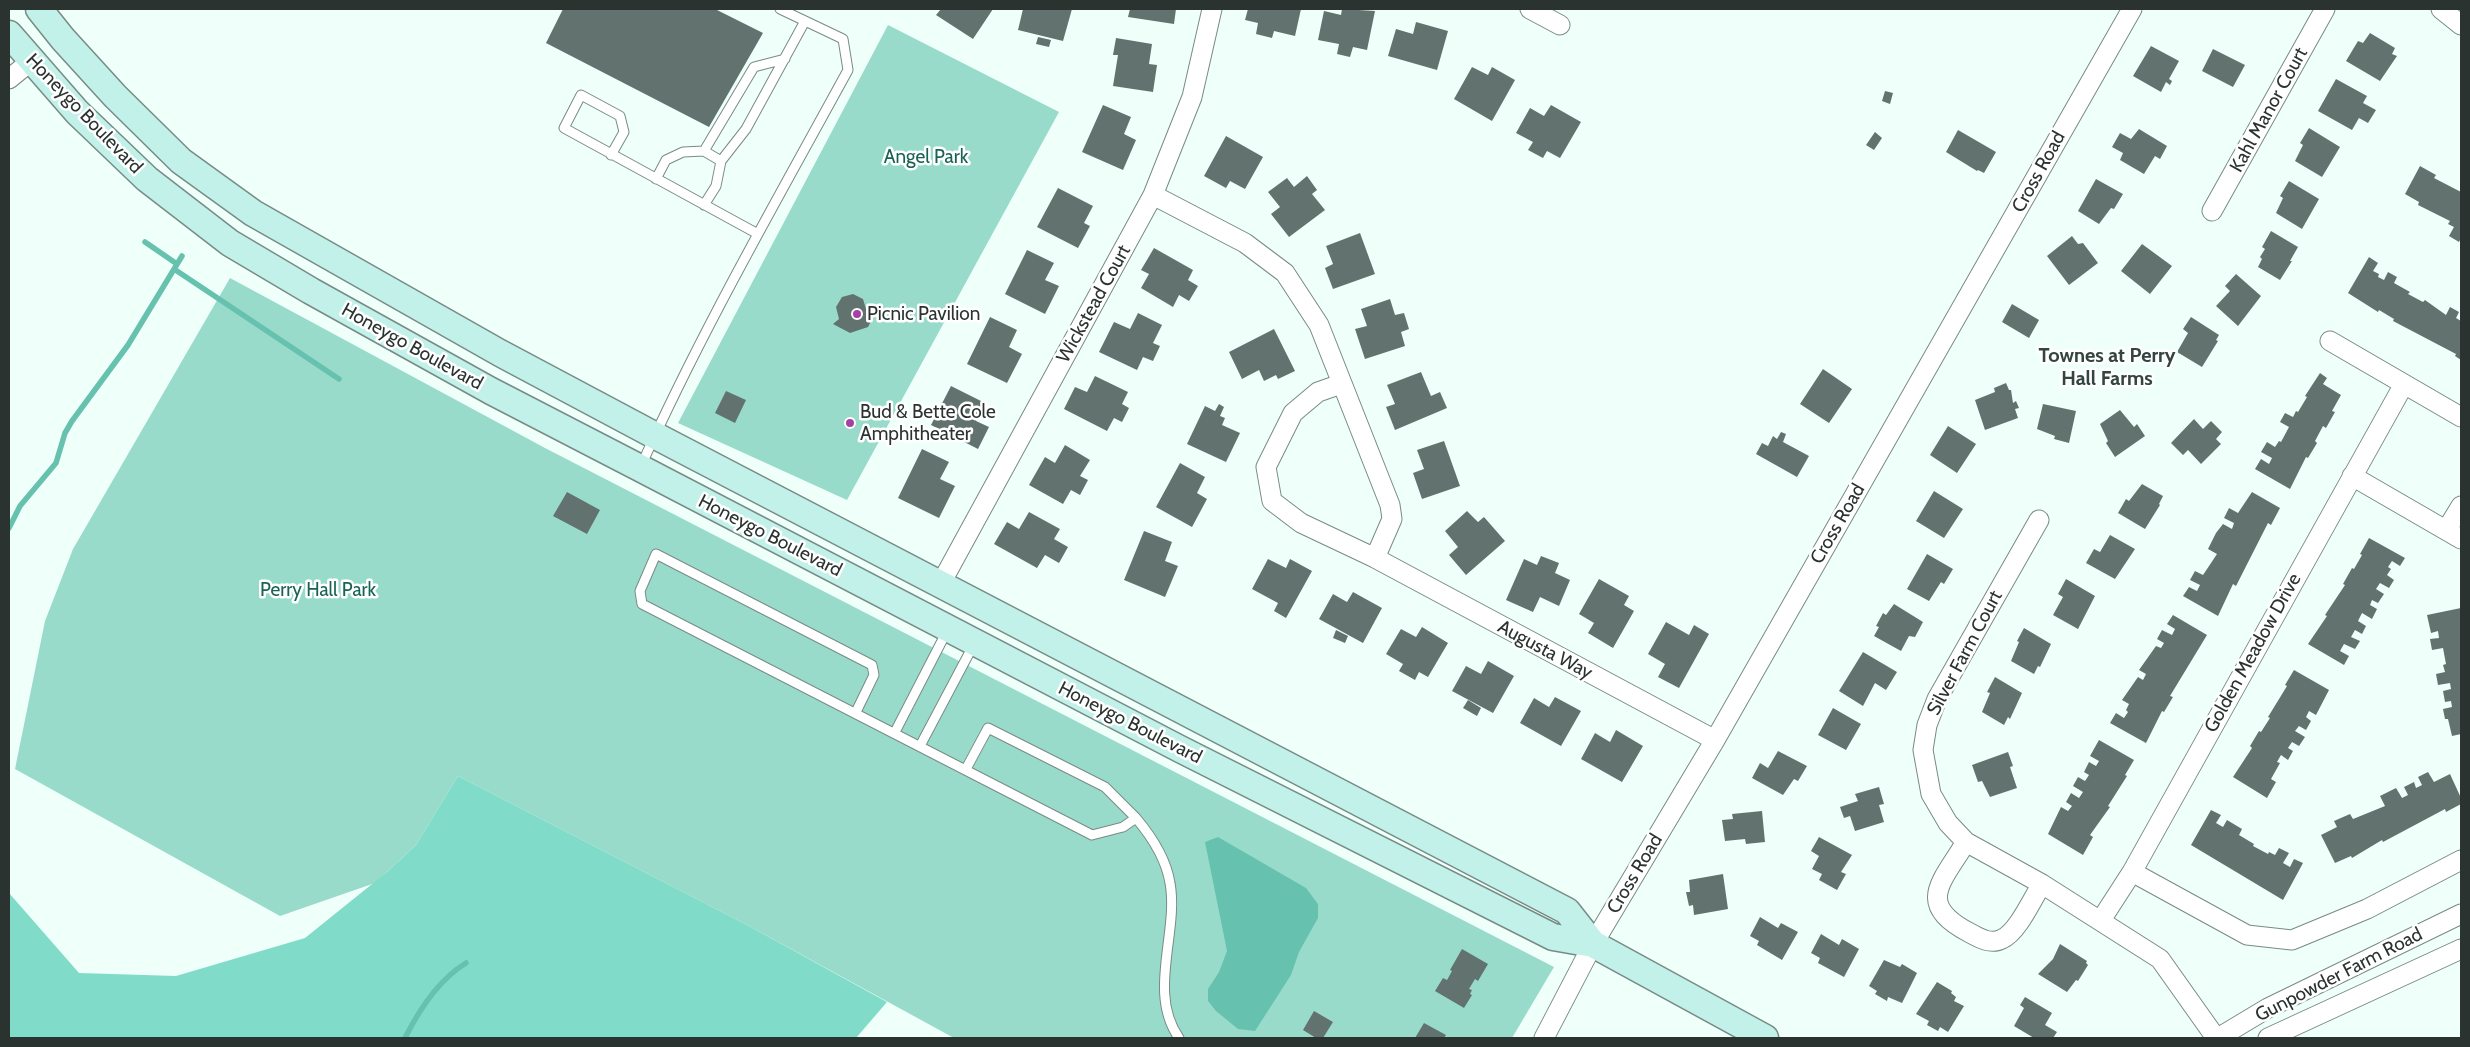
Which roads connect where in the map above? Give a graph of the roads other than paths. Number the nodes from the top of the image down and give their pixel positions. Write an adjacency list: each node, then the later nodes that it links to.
1 (39, 9): 26 (main road, Honeygo Boulevard)
2 (780, 9): 8 (lane)
3 (1212, 9): 18 (street, Wickstead Court)
4 (1530, 9): 9 (street)
5 (2132, 9): 38 (street, Cross Road)
6 (2325, 9): 20 (street, Kahl Manor Court)
7 (2441, 9): 10 (street)
8 (806, 21): 12 (lane); 21 (lane)
9 (1560, 25)
10 (2461, 25)
11 (16, 46): 13 (street); 27 (main road, Honeygo Boulevard)
12 (785, 59): 14 (lane); 16 (lane)
13 (9, 79)
14 (704, 151): 16 (lane); 17 (lane)
15 (611, 155): 15 (lane); 17 (lane)
16 (721, 161): 19 (lane)
17 (656, 179): 19 (lane)
18 (1153, 195): 23 (street); 33 (street, Wickstead Court)
19 (704, 205): 21 (lane)
20 (2212, 211)
21 (758, 234): 26 (lane)
22 (2330, 341): 24 (street)
23 (1341, 384): 32 (street); 32 (street, Augusta Way)
24 (2404, 386): 25 (street); 28 (street, Golden Meadow Drive)
25 (2461, 417)
26 (654, 435): 27 (lane); 33 (main road, Honeygo Boulevard)
27 (640, 468): 34 (main road, Honeygo Boulevard)
28 (2352, 476): 31 (street); 44 (street, Golden Meadow Drive)
29 (2461, 506): 31 (street)
30 (2039, 520): 42 (street, Silver Farm Court)
31 (2454, 534)
32 (1375, 558): 38 (street, Augusta Way)
33 (940, 585): 48 (main road, Honeygo Boulevard)
34 (948, 629): 35 (main road, Honeygo Boulevard); 37 (lane)
35 (974, 642): 39 (lane); 48 (main road, Honeygo Boulevard)
36 (856, 712): 36 (lane); 37 (lane)
37 (895, 732): 39 (lane)
38 (1715, 740): 48 (street, Cross Road)
39 (920, 746): 40 (lane)
40 (966, 769): 41 (lane); 41 (lane)
41 (1136, 818): 50 (lane)
42 (1966, 842): 45 (street, Silver Farm Court); 45 (street)
43 (2461, 860): 44 (street)
44 (2132, 872): 47 (street, Golden Meadow Drive)
45 (2042, 884): 47 (street, Silver Farm Court)
46 (2461, 914): 53 (street, Gunpowder Farm Road)
47 (2101, 920): 53 (street, Silver Farm Court)
48 (1593, 944): 51 (street, Cross Road); 52 (main road, Honeygo Boulevard)
49 (2461, 948): 54 (street, Gunpowder Farm Road)
50 (1180, 1038)
51 (1544, 1038)
52 (1765, 1038)
53 (2217, 1038)
54 (2268, 1038)

